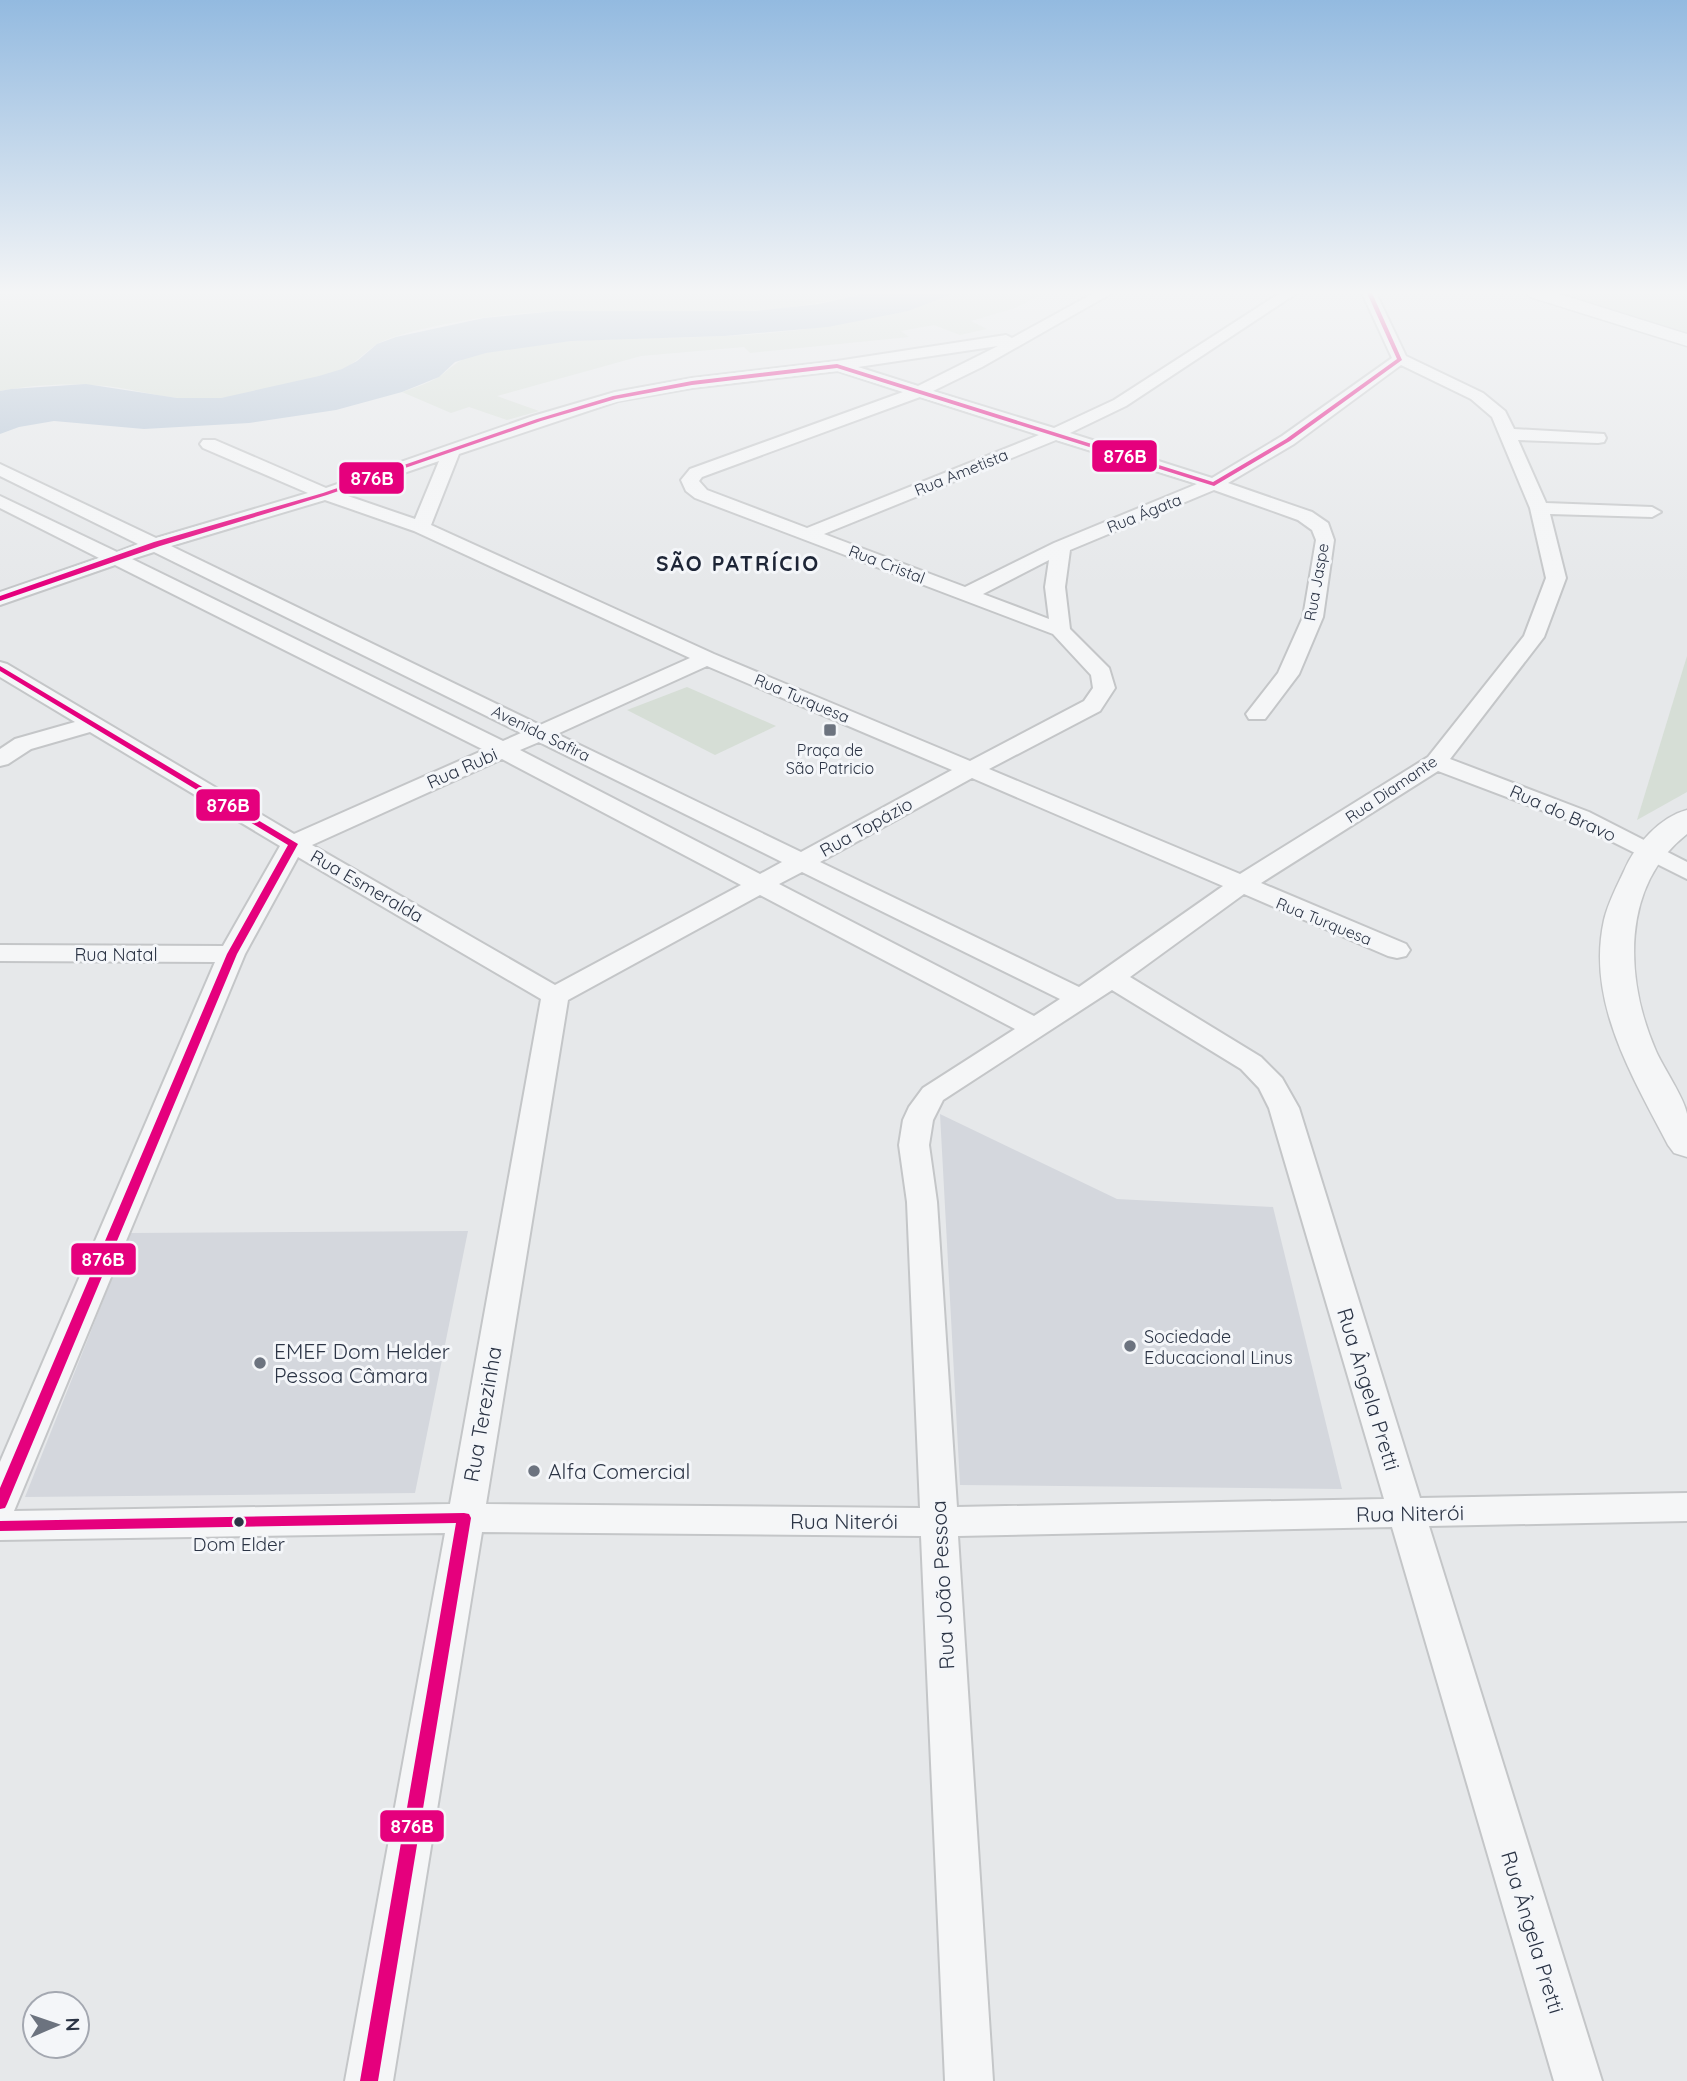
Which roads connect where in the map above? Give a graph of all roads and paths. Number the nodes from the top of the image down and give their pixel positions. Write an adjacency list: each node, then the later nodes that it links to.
1 (653, 390): 12 (street)
2 (912, 390): 7 (street, Rua Jaspe)
3 (922, 390): 7 (street)
4 (1140, 390): 8 (street, Rua Ametista)
5 (1356, 390): 14 (street, Rua Ágata)
6 (1465, 390): 9 (street, Rua Diamante)
7 (918, 392): 8 (street, Rua Jaspe); 20 (street, Rua Cristal)
8 (1055, 434): 14 (street, Rua Jaspe); 20 (street, Rua Ametista)
9 (1508, 434): 10 (street); 17 (street, Rua Diamante)
10 (1598, 438)
11 (209, 444): 15 (street, Rua Turquesa)
12 (450, 451): 15 (street); 19 (street)
13 (0, 469): 21 (street, Avenida Safira)
14 (1214, 484): 22 (street, Rua Ágata); 29 (street, Rua Jaspe)
15 (325, 494): 19 (street, Rua Turquesa); 21 (street)
16 (0, 501): 23 (street, Avenida Safira)
17 (1539, 508): 18 (street); 34 (street, Rua Diamante)
18 (1652, 512)
19 (421, 527): 27 (street, Rua Turquesa)
20 (807, 534): 24 (street, Rua Cristal)
21 (158, 544): 23 (street); 31 (street, Avenida Safira)
22 (1061, 547): 24 (street, Rua Ágata); 26 (street)
23 (117, 558): 25 (street); 32 (street, Avenida Safira)
24 (967, 594): 26 (street, Rua Cristal)
25 (0, 599)
26 (1060, 630): 35 (street, Rua Topázio)
27 (707, 658): 31 (street, Rua Rubi); 35 (street, Rua Turquesa)
28 (0, 668): 30 (street, Rua Esmeralda)
29 (1257, 714)
30 (93, 724): 33 (street); 37 (street, Rua Esmeralda)
31 (540, 732): 32 (street, Rua Rubi); 39 (street, Avenida Safira)
32 (502, 750): 37 (street, Rua Rubi); 41 (street, Avenida Safira)
33 (0, 758)
34 (1436, 762): 38 (street, Rua do Bravo); 42 (street, Rua Diamante)
35 (970, 769): 39 (street, Rua Topázio); 42 (street, Rua Turquesa)
36 (1687, 819): 38 (street)
37 (293, 844): 45 (street); 47 (street, Rua Esmeralda)
38 (1648, 853): 40 (street, Rua do Bravo); 51 (street)
39 (803, 862): 41 (street, Rua Topázio); 48 (street, Avenida Safira)
40 (1687, 873)
41 (763, 884): 47 (street, Rua Topázio); 49 (street, Avenida Safira)
42 (1239, 886): 43 (street, Rua Turquesa); 46 (street, Rua Diamante)
43 (1397, 950)
44 (0, 953): 45 (street, Rua Natal)
45 (232, 954): 52 (street)
46 (1112, 978): 48 (street, Rua Diamante); 54 (street, Rua Ângela Pretti)
47 (555, 996): 55 (street, Rua Terezinha)
48 (1081, 999): 49 (street, Rua Diamante)
49 (1037, 1029): 50 (street, Rua Diamante)
50 (933, 1094): 56 (street, Rua João Pessoa)
51 (1687, 1145)
52 (0, 1504)
53 (1687, 1507): 54 (street, Rua Niterói)
54 (1407, 1513): 56 (street, Rua Niterói); 60 (street, Rua Ângela Pretti)
55 (464, 1518): 56 (street, Rua Niterói); 57 (street, Rua Niterói); 58 (street, Rua Terezinha)
56 (938, 1522): 59 (street, Rua João Pessoa)
57 (0, 1526)
58 (369, 2081)
59 (969, 2081)
60 (1578, 2081)

